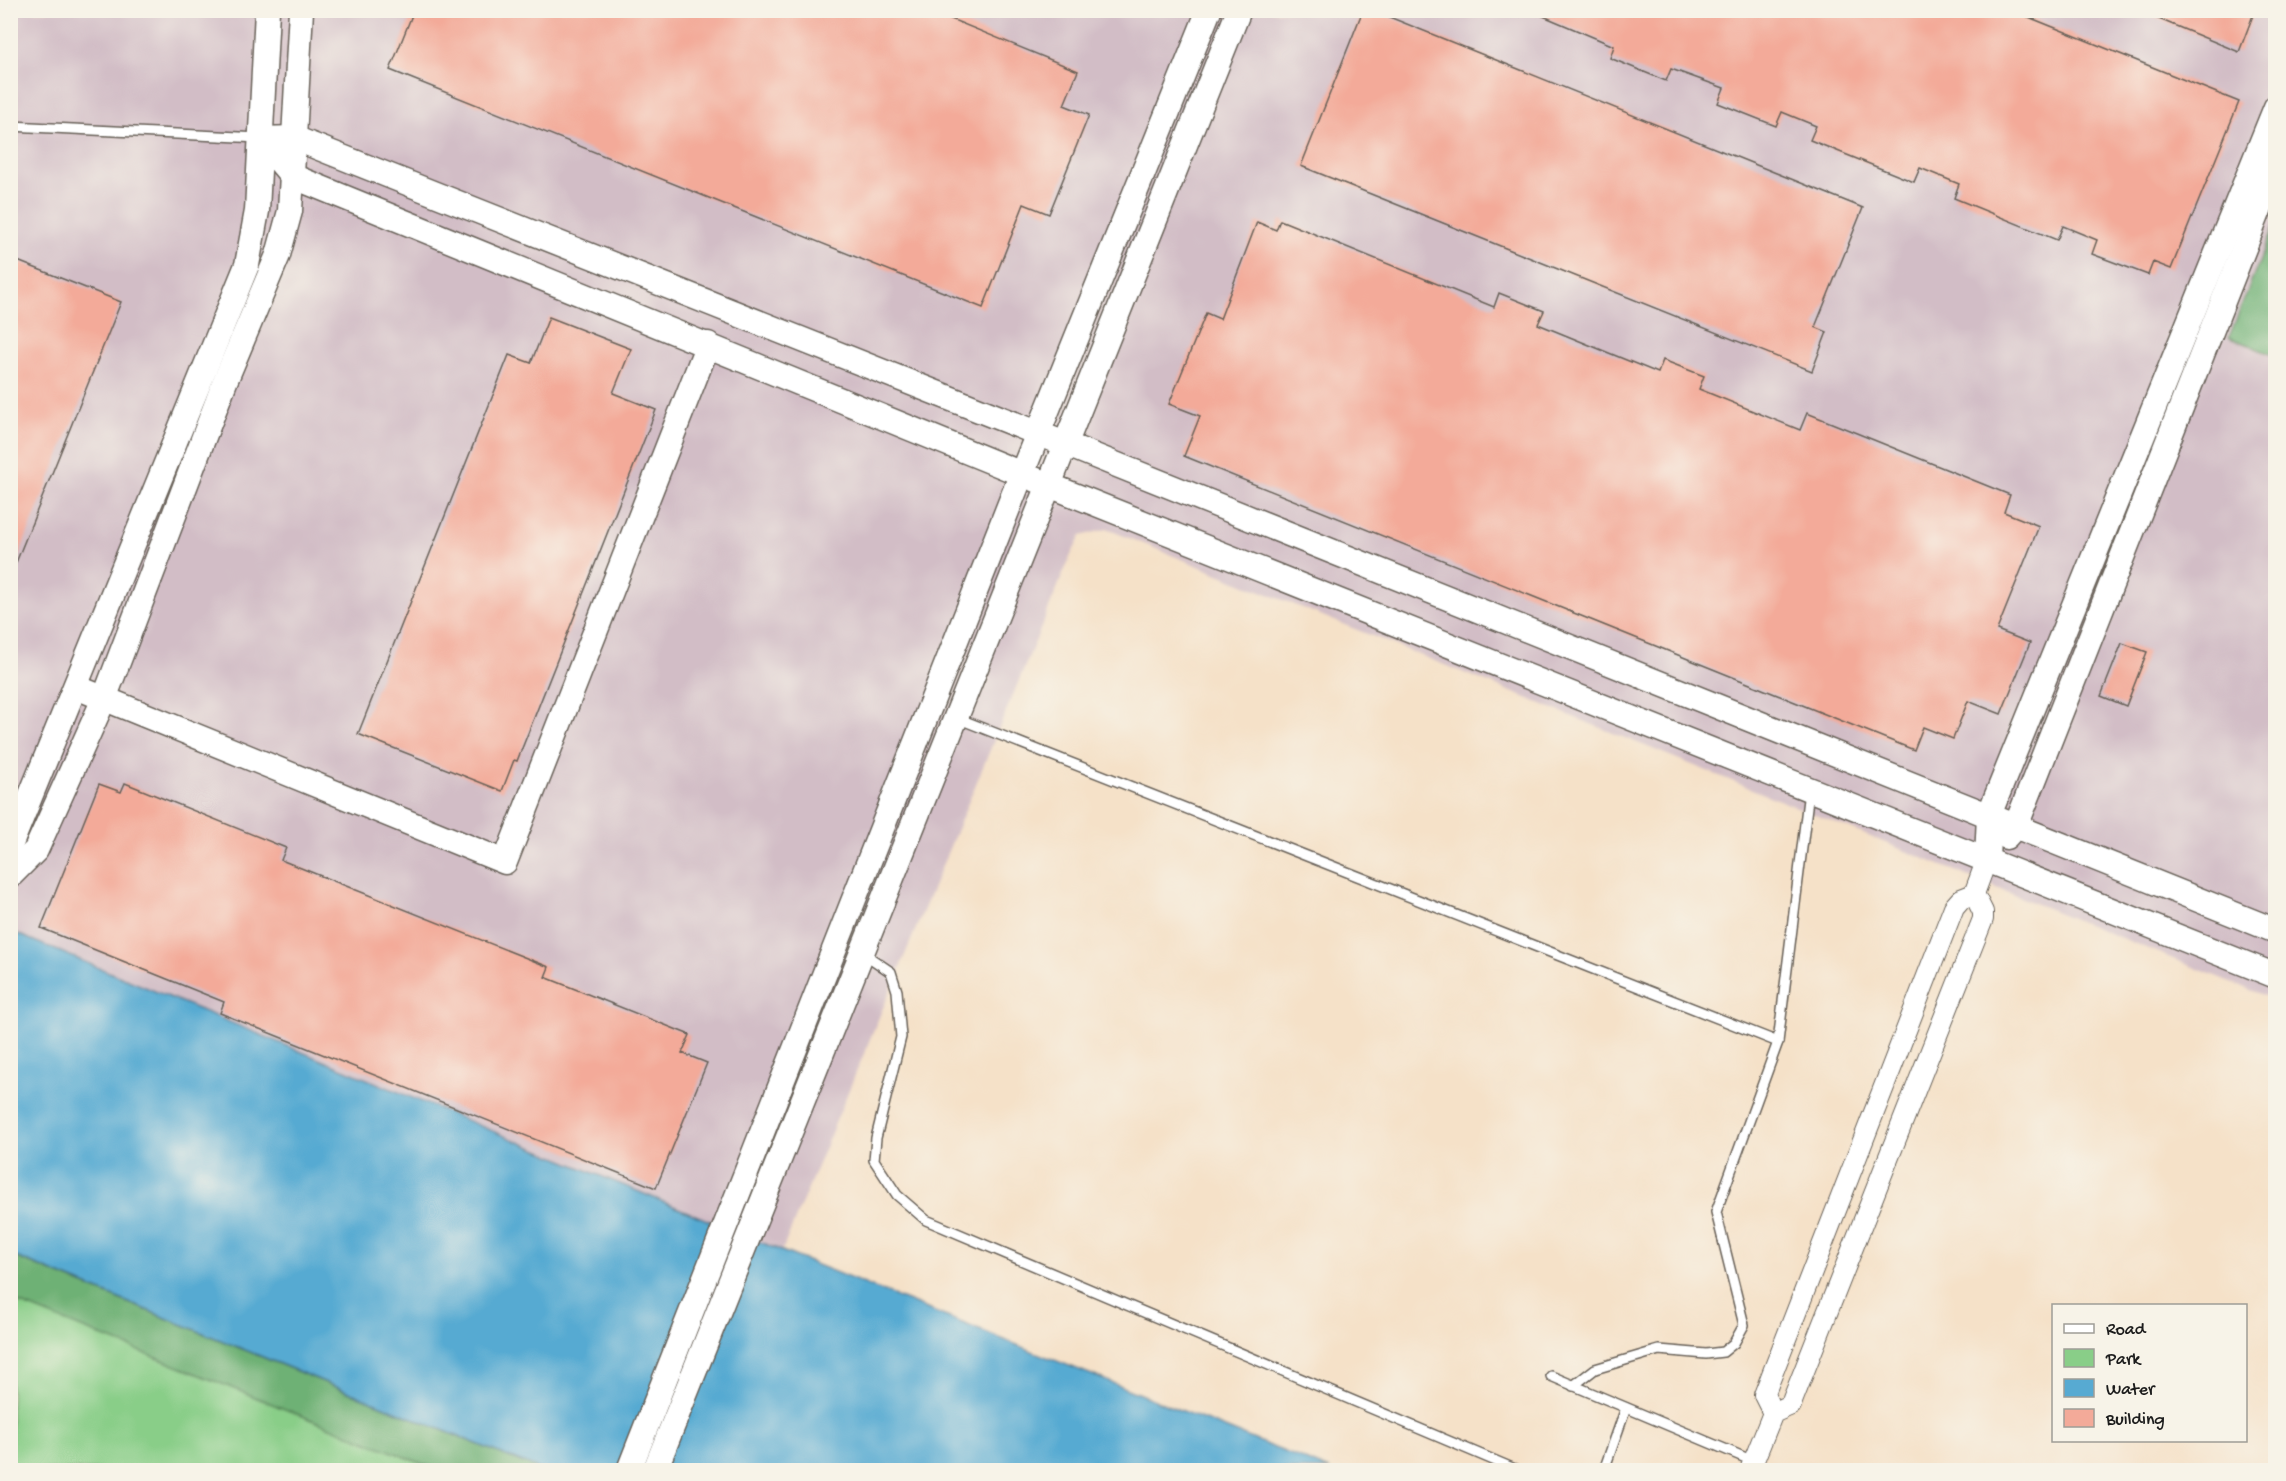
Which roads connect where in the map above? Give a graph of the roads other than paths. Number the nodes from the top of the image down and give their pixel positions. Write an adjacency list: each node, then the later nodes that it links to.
1 (267, 10): 8 (street)
2 (301, 10): 7 (street)
3 (1209, 10): 12 (street)
4 (1239, 10): 13 (street)
5 (2276, 107): 20 (street)
6 (10, 126): 8 (lane)
7 (294, 138): 8 (street); 10 (street); 12 (street)
8 (261, 139): 10 (street); 16 (street)
9 (2276, 167): 21 (street)
10 (292, 176): 11 (street); 17 (street)
11 (708, 344): 14 (street); 17 (street)
12 (1038, 433): 13 (street); 14 (street)
13 (1065, 444): 15 (street); 20 (street)
14 (1022, 474): 15 (street); 30 (street)
15 (1049, 484): 18 (street); 19 (street)
16 (76, 687): 17 (street); 22 (street)
17 (104, 699): 24 (street)
18 (956, 717): 27 (street); 29 (lane)
19 (1810, 789): 23 (street); 29 (lane)
20 (1989, 815): 21 (street); 23 (street)
21 (2016, 826): 23 (street); 26 (street)
22 (10, 846)
23 (1987, 859): 25 (street); 28 (street)
24 (10, 876)
25 (1974, 894): 34 (street); 34 (street)
26 (2276, 931)
27 (861, 952): 30 (street); 38 (lane)
28 (2276, 976)
29 (1778, 1042): 32 (lane)
30 (742, 1217): 36 (street); 37 (street)
31 (1551, 1376): 32 (lane)
32 (1573, 1386): 33 (lane)
33 (1626, 1408): 35 (lane); 39 (lane)
34 (1773, 1413): 35 (street)
35 (1751, 1466)
36 (629, 1470)
37 (655, 1470)
38 (1516, 1470)
39 (1604, 1470)

